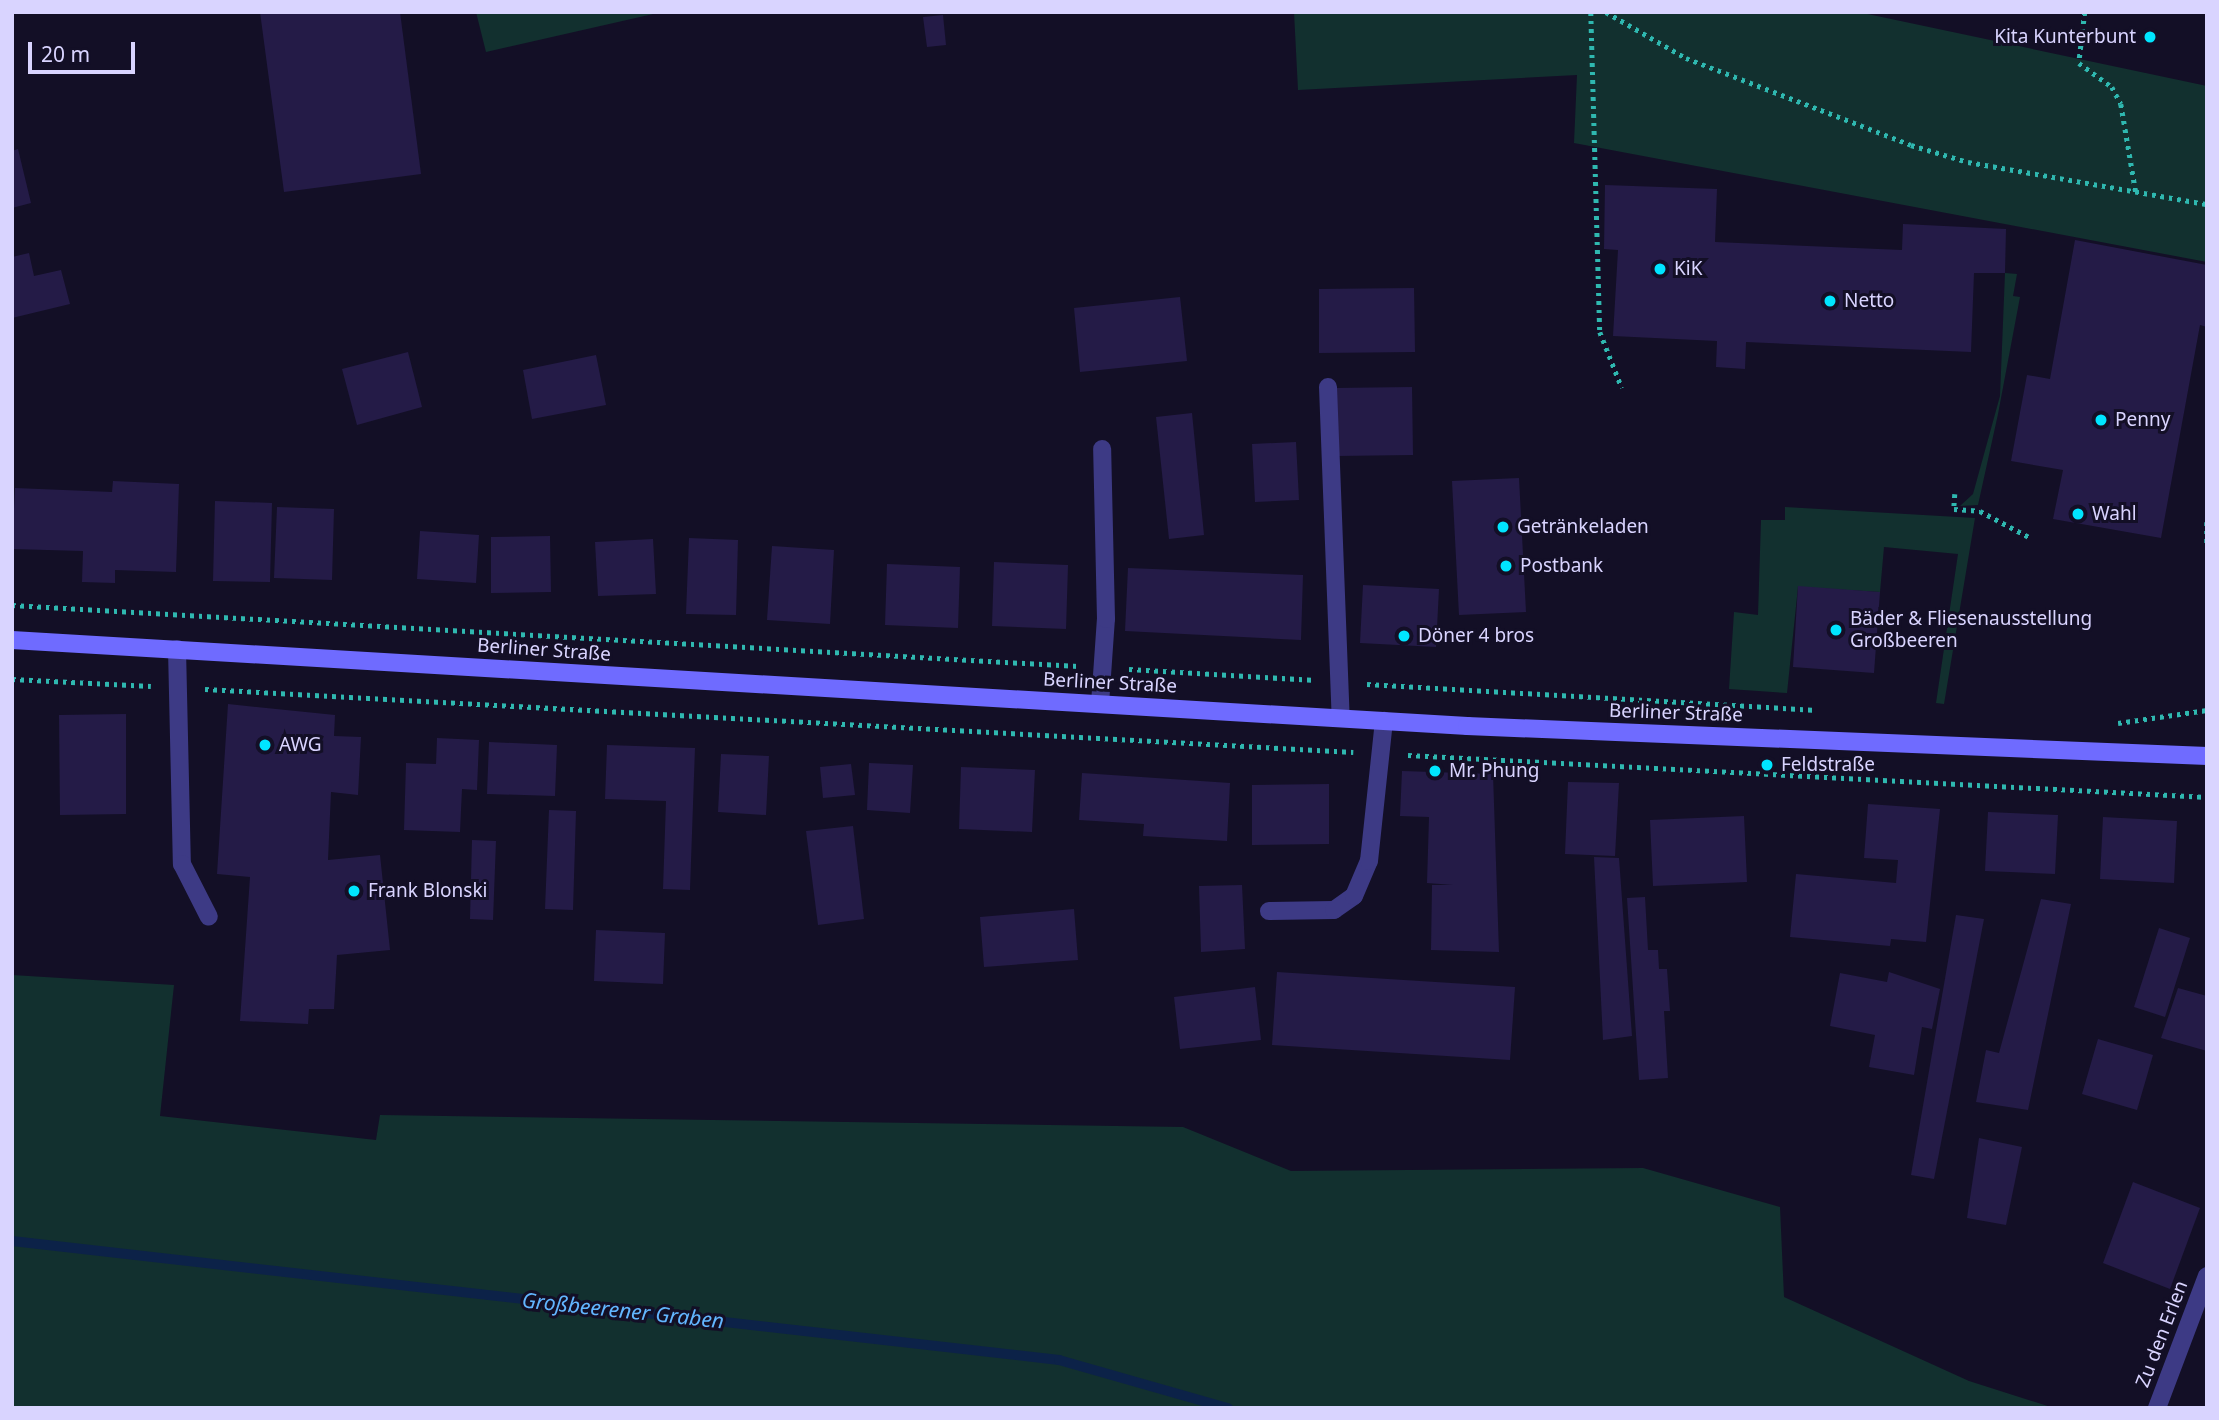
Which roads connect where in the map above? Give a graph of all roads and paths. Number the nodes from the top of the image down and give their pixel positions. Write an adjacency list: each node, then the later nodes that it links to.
1 (1591, 12): 7 (path)
2 (1606, 12): 4 (path)
3 (2085, 12): 4 (path)
4 (2136, 194): 5 (path)
5 (2207, 204)
6 (1328, 387): 18 (street)
7 (1622, 388)
8 (1102, 449): 17 (street)
9 (1955, 494): 11 (path)
10 (2207, 522): 12 (path)
11 (2029, 537)
12 (2207, 543)
13 (12, 639): 14 (street, Berliner Straße)
14 (177, 649): 16 (street); 17 (street, Berliner Straße)
15 (12, 679): 16 (path)
16 (175, 688): 20 (path); 24 (street)
17 (1100, 704): 18 (street, Berliner Straße)
18 (1341, 718): 19 (street, Berliner Straße)
19 (1384, 721): 20 (street); 21 (street, Berliner Straße)
20 (1379, 753): 22 (path); 23 (street)
21 (2207, 756)
22 (2207, 797)
23 (1269, 911)
24 (209, 917)
25 (2207, 1276): 26 (street, Zu den Erlen)
26 (2157, 1408)

